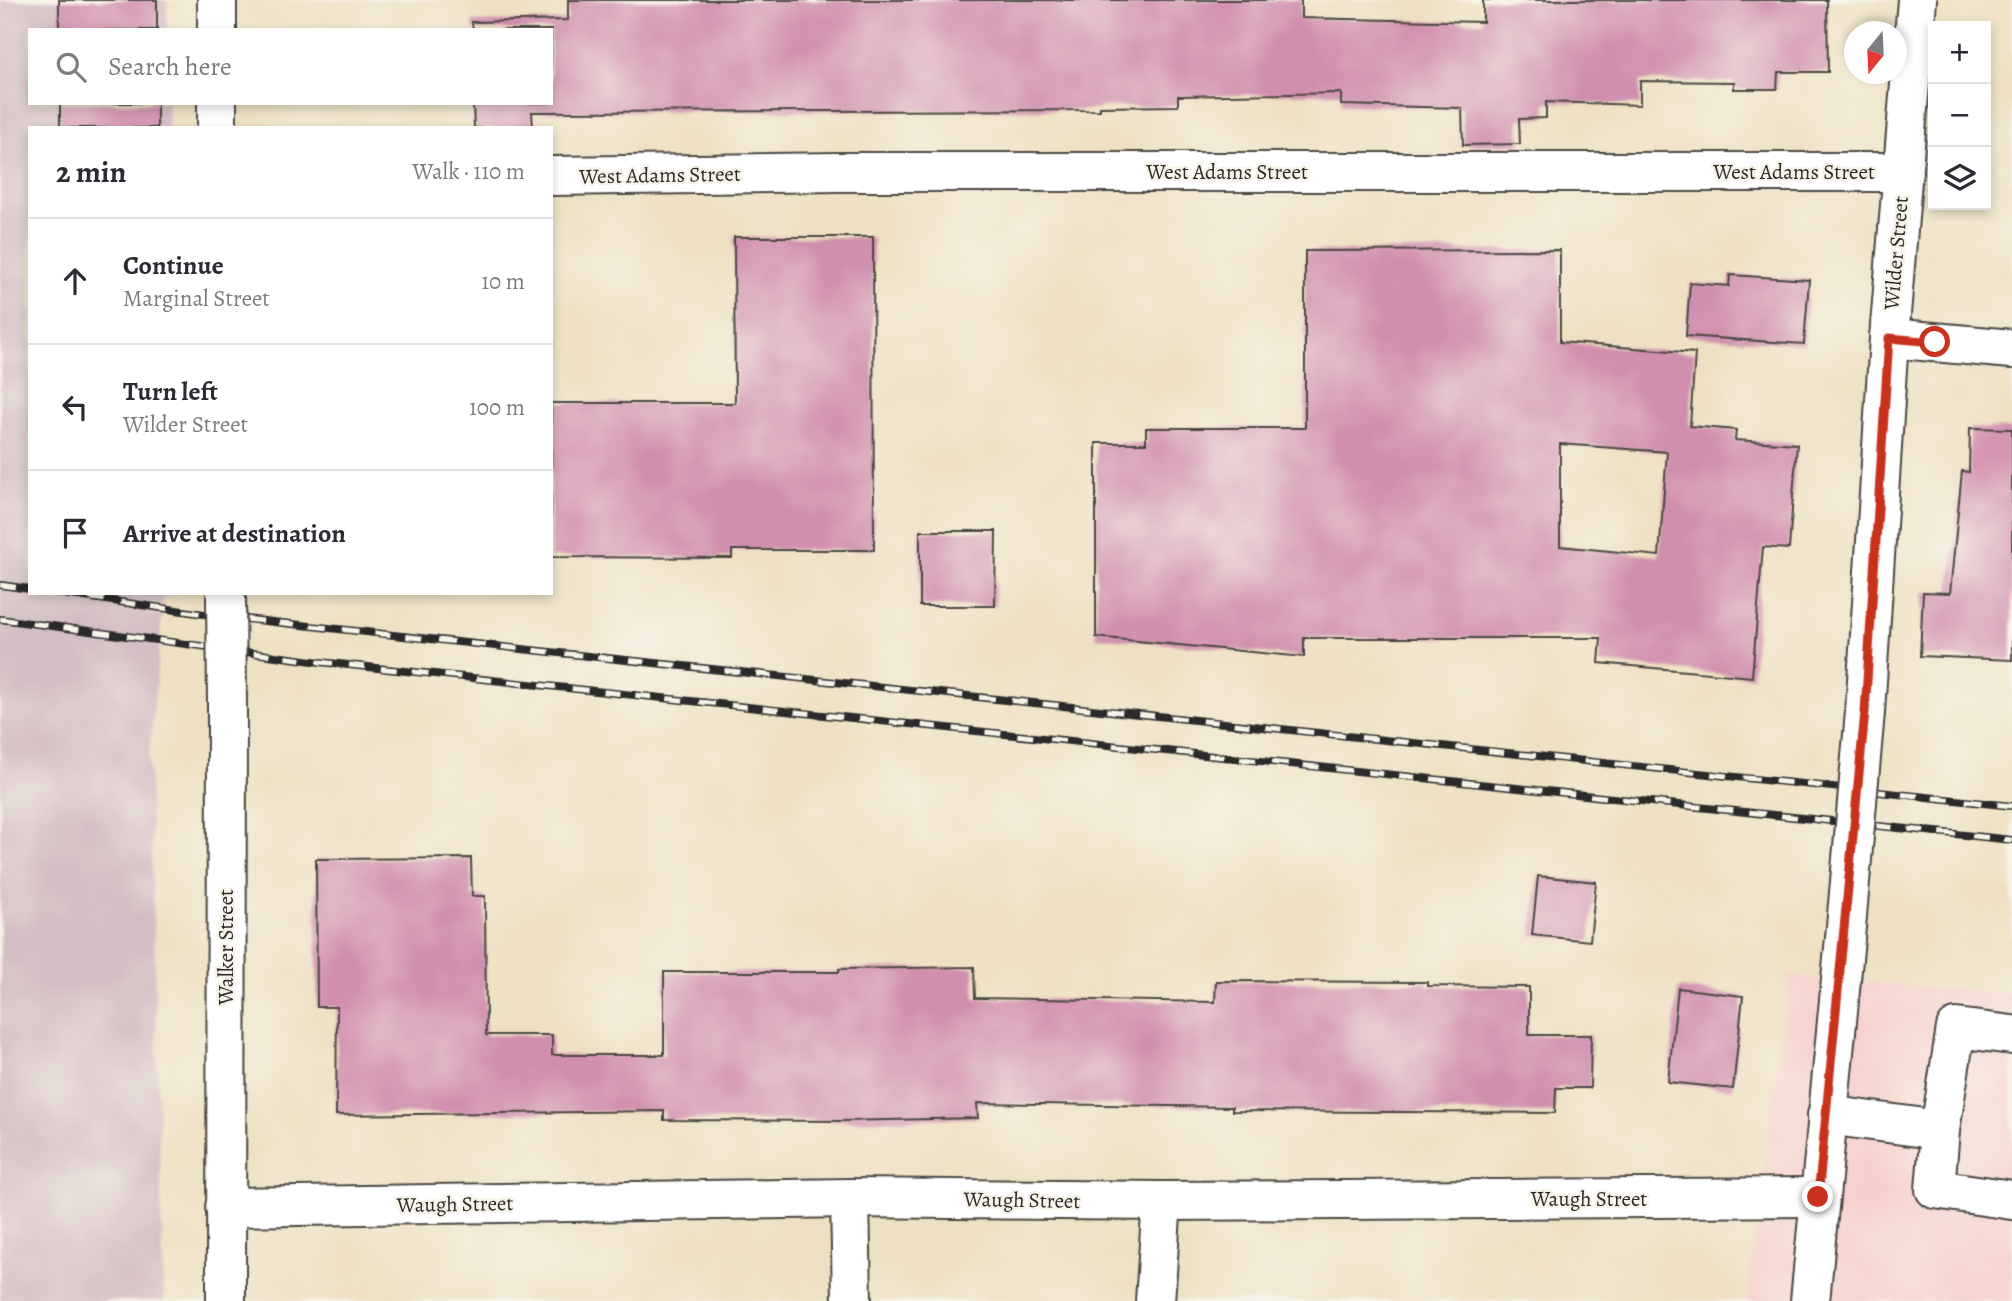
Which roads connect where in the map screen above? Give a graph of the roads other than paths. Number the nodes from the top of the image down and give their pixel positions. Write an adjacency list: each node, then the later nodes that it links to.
1 (217, 0): 3 (street)
2 (1917, 0): 6 (street, Wilder Street)
3 (217, 28)
4 (217, 105): 5 (street)
5 (217, 126)
6 (1903, 172): 7 (street, West Adams Street); 8 (street, Wilder Street)
7 (553, 176)
8 (1889, 338): 9 (street); 12 (street, Wilder Street, bridge)
9 (2012, 349)
10 (226, 595): 18 (street, Walker Street, bridge)
11 (2012, 1035): 13 (street)
12 (1827, 1115): 13 (street); 14 (street, Wilder Street)
13 (1940, 1130): 16 (street)
14 (1818, 1197): 17 (street, Waugh Street); 22 (street, Wilder Street)
15 (850, 1198): 17 (street, Waugh Street); 18 (street, Waugh Street); 20 (street)
16 (2012, 1200)
17 (1161, 1201): 21 (street)
18 (225, 1207): 19 (street, Walker Street)
19 (226, 1301)
20 (852, 1301)
21 (1155, 1301)
22 (1810, 1301)

